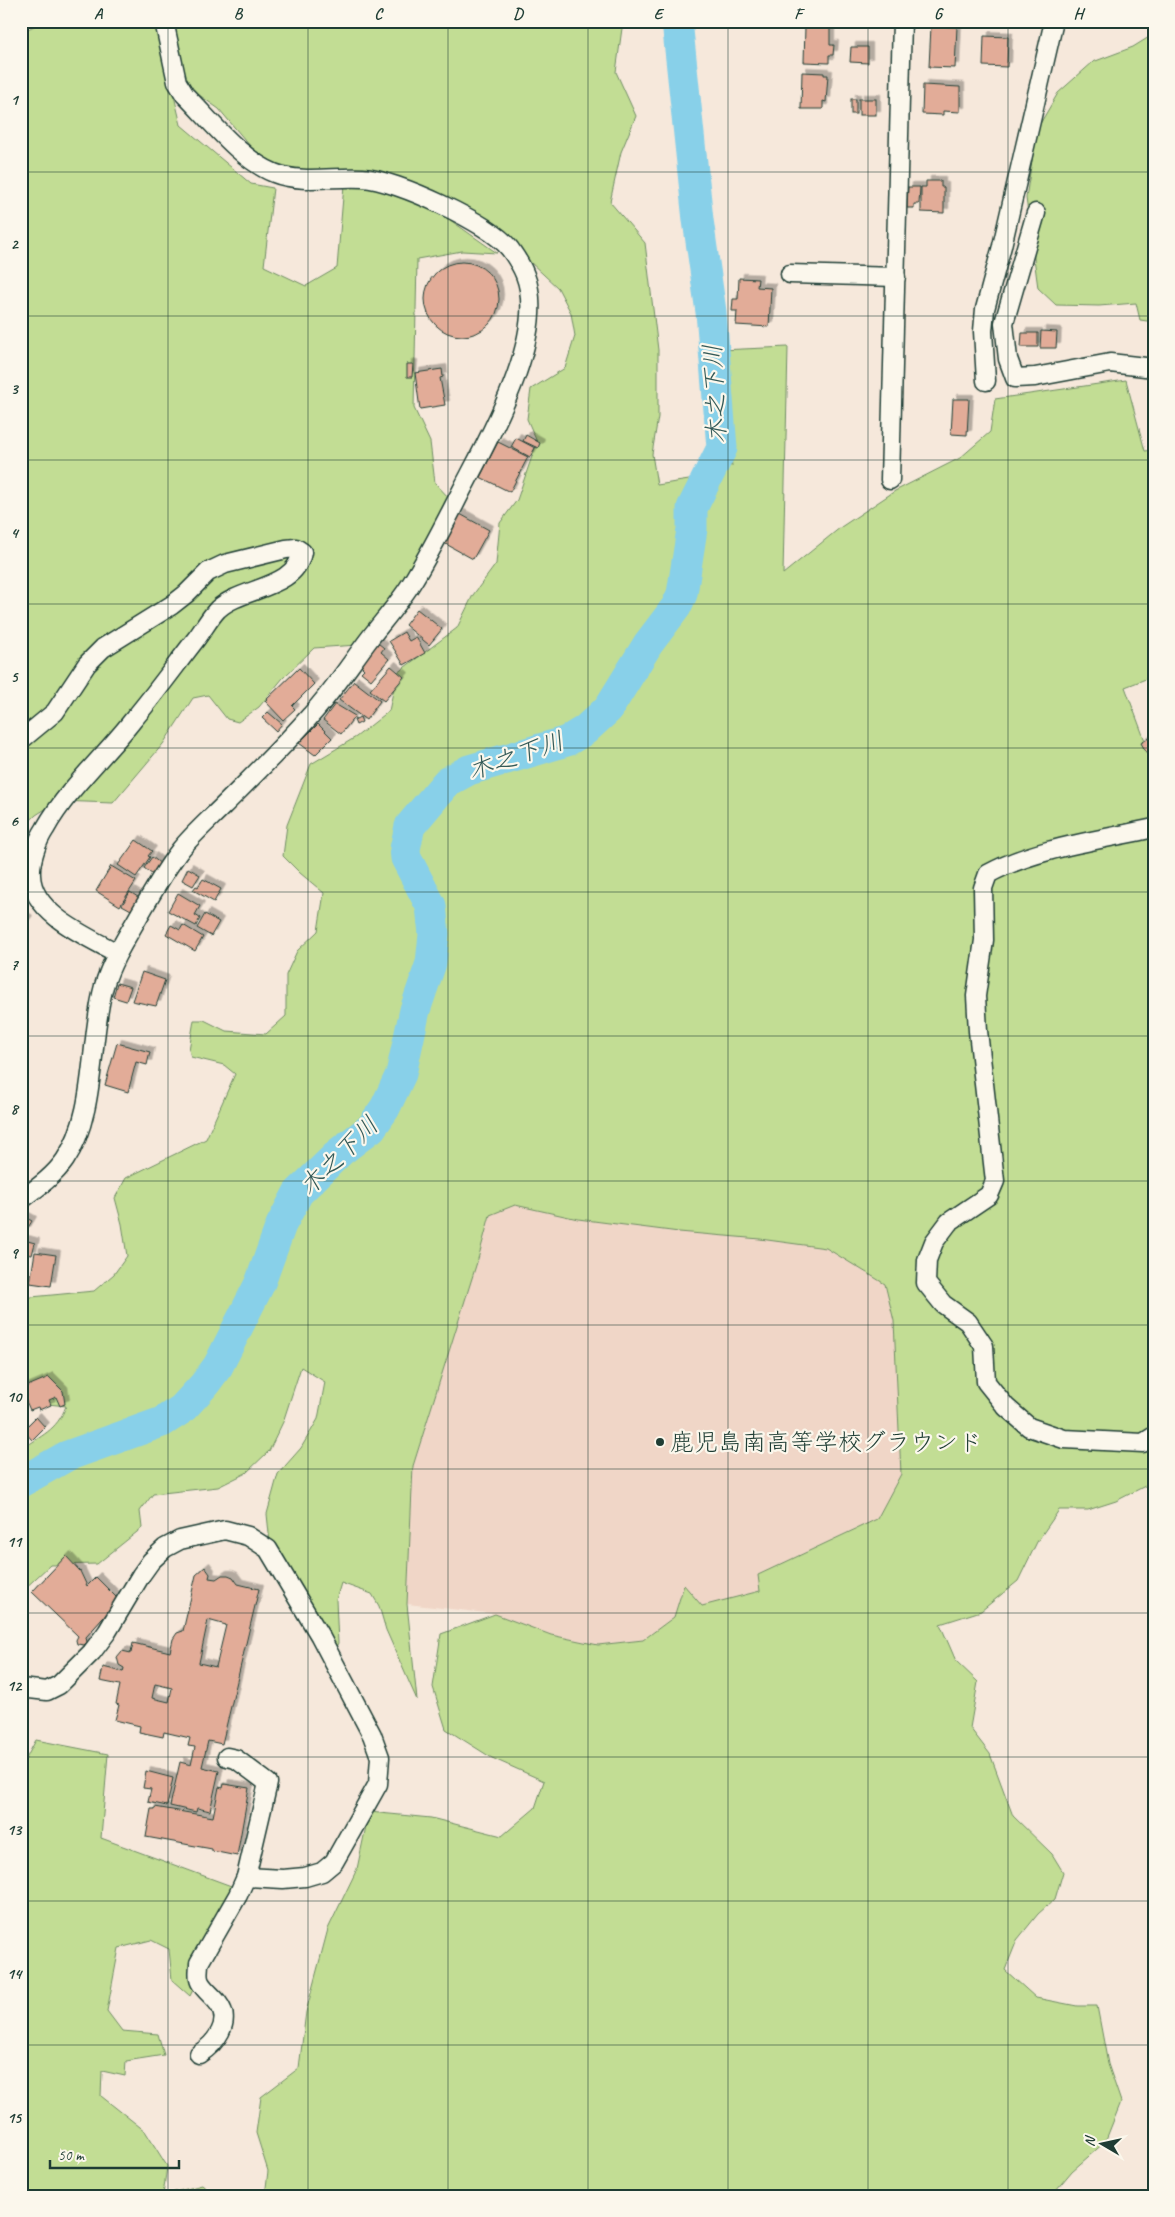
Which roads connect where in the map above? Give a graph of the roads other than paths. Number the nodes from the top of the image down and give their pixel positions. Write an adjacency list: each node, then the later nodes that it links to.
1 (164, 21): 12 (street)
2 (902, 21): 6 (street)
3 (1054, 21): 8 (street)
4 (1036, 213): 7 (street)
5 (790, 274): 6 (street)
6 (896, 277): 9 (street)
7 (1154, 368)
8 (986, 381)
9 (890, 480)
10 (21, 740): 12 (street)
11 (1154, 828): 14 (street)
12 (117, 953): 13 (street)
13 (21, 1200)
14 (1154, 1436)
15 (21, 1688): 17 (street)
16 (227, 1757): 17 (street)
17 (246, 1877): 18 (street)
18 (199, 2054)

